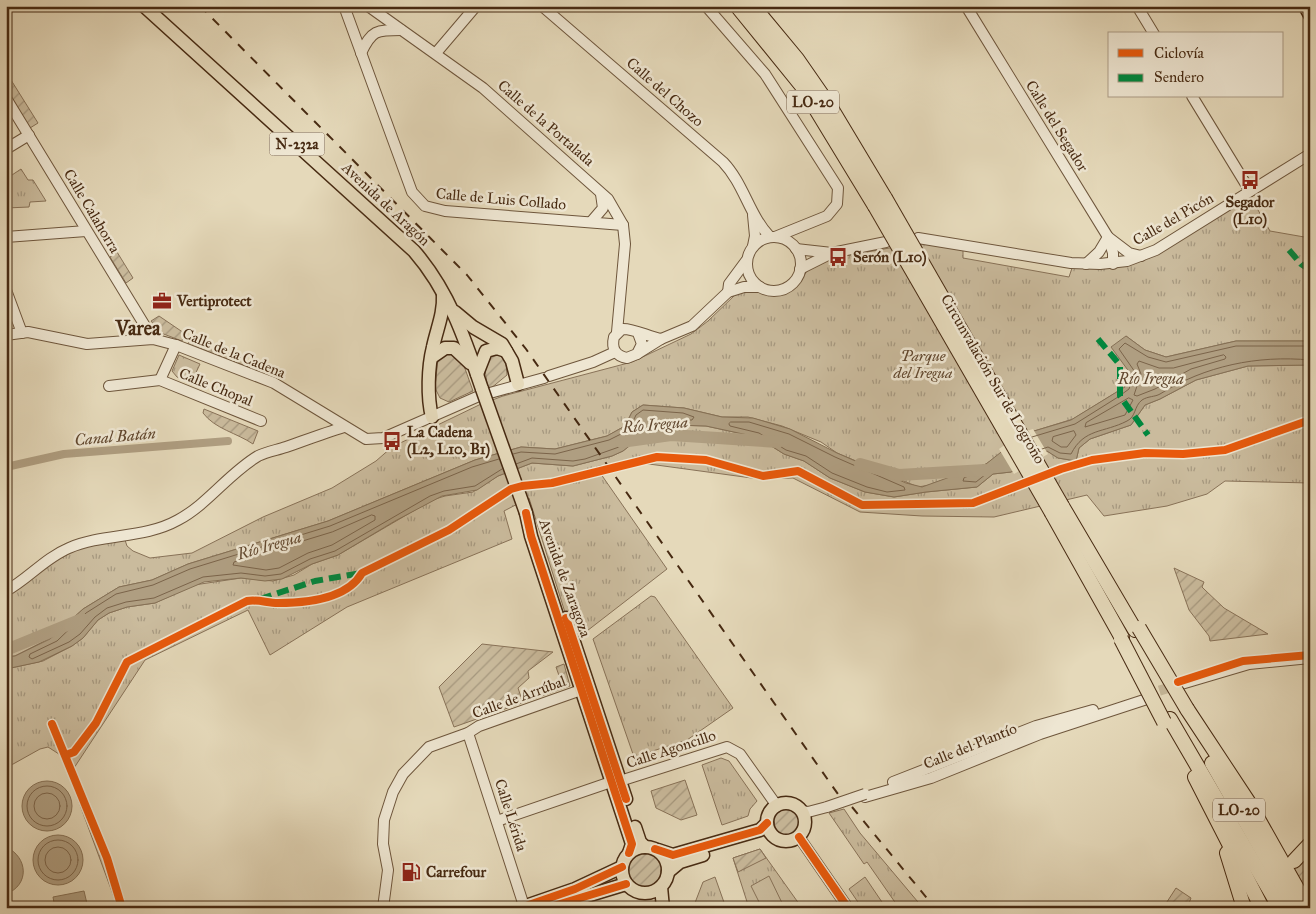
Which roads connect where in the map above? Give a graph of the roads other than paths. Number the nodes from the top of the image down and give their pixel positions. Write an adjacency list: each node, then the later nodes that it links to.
1 (144, 6): 43 (main road, Avenida de Aragón / N-232a)
2 (344, 6): 15 (street, Calle de Luis Collado)
3 (368, 6): 13 (street, Calle de la Portalada)
4 (476, 6): 16 (street)
5 (542, 6): 25 (street, Calle del Chozo)
6 (706, 6): 30 (street)
7 (738, 6): 24 (highway, Circunvalación Sur de Logroño / LO-20)
8 (753, 6): 24 (highway, Circunvalación Sur de Logroño / LO-20)
9 (966, 6): 31 (street, Calle del Segador)
10 (1137, 6): 14 (street)
11 (1305, 6): 12 (main road)
12 (1310, 15)
13 (401, 30): 15 (street); 16 (street, Calle de la Portalada)
14 (1153, 32)
15 (361, 53): 26 (street, Calle de Luis Collado)
16 (436, 53): 22 (street, Calle de la Portalada)
17 (6, 98): 19 (street, Calle Calahorra)
18 (1193, 98): 23 (street)
19 (29, 135): 20 (street); 28 (street, Calle Calahorra)
20 (6, 149)
21 (1310, 154): 23 (street, Calle del Picón)
22 (599, 190): 26 (street); 27 (street, Calle de la Portalada)
23 (1250, 191): 37 (street, Calle del Picón)
24 (880, 202): 66 (highway, Circunvalación Sur de Logroño / LO-20, bridge)
25 (753, 214): 30 (street, Calle del Chozo); 34 (street, Calle del Chozo)
26 (591, 222): 27 (street, Calle de Luis Collado)
27 (623, 225): 46 (street, Calle de la Portalada)
28 (86, 231): 29 (street); 52 (street, Calle Calahorra)
29 (6, 237)
30 (773, 237): 34 (street); 35 (street)
31 (1108, 237): 37 (street); 39 (street); 40 (street, Calle del Segador)
32 (918, 238): 39 (street, Calle del Picón)
33 (886, 242): 36 (street)
34 (753, 246): 38 (street)
35 (796, 249): 36 (street); 41 (street)
36 (832, 253): 41 (street)
37 (1142, 256): 40 (street, Calle del Picón)
38 (746, 260): 42 (street); 45 (street)
39 (1086, 264): 40 (street, Calle del Picón)
40 (1113, 264)
41 (800, 269): 42 (street)
42 (760, 287): 45 (street)
43 (442, 289): 47 (main road, Avenida de Aragón / N-232a); 58 (main road)
44 (6, 290): 50 (street)
45 (728, 292): 53 (street)
46 (620, 309): 48 (street, Calle de la Portalada); 49 (street)
47 (453, 310): 55 (main road); 59 (main road, Avenida de Aragón / N-232a)
48 (617, 332): 49 (street); 56 (street)
49 (636, 332): 53 (street); 57 (street)
50 (22, 333): 51 (street, Calle de la Cadena); 52 (street, Calle de la Cadena)
51 (6, 335)
52 (153, 339): 54 (street, Calle de la Cadena)
53 (661, 340): 57 (street)
54 (176, 345): 60 (street, Calle Chopal); 65 (street, Calle de la Cadena)
55 (506, 351): 59 (main road); 61 (main road)
56 (615, 352): 57 (street); 61 (street, Calle de la Cadena)
57 (638, 354)
58 (432, 357): 59 (main road); 63 (main road)
59 (476, 371): 67 (main road, N-232a, bridge)
60 (160, 380): 62 (street, Calle Chopal); 64 (street, Calle Chopal)
61 (518, 384): 63 (street, Calle de la Cadena)
62 (109, 386)
63 (432, 417): 65 (street, Calle de la Cadena)
64 (261, 422)
65 (344, 427): 68 (street)
66 (1057, 510): 73 (highway, Circunvalación Sur de Logroño / LO-20, bridge); 73 (highway, Circunvalación Sur de Logroño / LO-20)
67 (526, 513): 71 (main road, Avenida de Zaragoza / N-232a); 75 (main road, Avenida de Zaragoza / N-232a)
68 (6, 591)
69 (1310, 658): 70 (street)
70 (1310, 664)
71 (581, 690): 74 (street, Calle de Arrúbal); 75 (main road, Avenida de Zaragoza / N-232a)
72 (1146, 697): 79 (street, Calle del Plantío, bridge)
73 (1176, 715): 76 (highway); 78 (highway); 102 (highway, Circunvalación Sur de Logroño / LO-20); 103 (highway, Circunvalación Sur de Logroño / LO-20)
74 (468, 733): 80 (street, Calle Lérida); 95 (street, Calle de Arrúbal)
75 (616, 782): 77 (street, Calle Agoncillo); 80 (street, Calle Agoncillo); 85 (main road, Avenida de Zaragoza / N-232a); 86 (main road, Avenida de Zaragoza / N-232a)
76 (1248, 803): 93 (highway); 104 (highway)
77 (777, 806): 79 (main road); 81 (main road)
78 (1213, 815): 100 (highway); 101 (highway)
79 (803, 816): 82 (main road)
80 (497, 821): 94 (street, Calle Lérida)
81 (767, 823): 83 (main road); 85 (main road)
82 (799, 836): 83 (main road); 99 (street)
83 (776, 838): 89 (main road)
84 (1310, 844): 87 (highway)
85 (650, 848): 86 (main road); 89 (main road, N-232a)
86 (630, 853): 88 (main road)
87 (1294, 861)
88 (622, 867): 90 (main road); 94 (main road)
89 (668, 872): 91 (main road)
90 (626, 884): 92 (main road); 96 (main road)
91 (661, 887): 92 (main road); 98 (main road)
92 (646, 894): 97 (main road)
93 (1310, 898)
94 (522, 907)
95 (383, 908)
96 (547, 908)
97 (655, 908)
98 (663, 908)
99 (848, 908)
100 (1244, 908)
101 (1262, 908)
102 (1280, 908)
103 (1295, 908)
104 (1308, 908)

